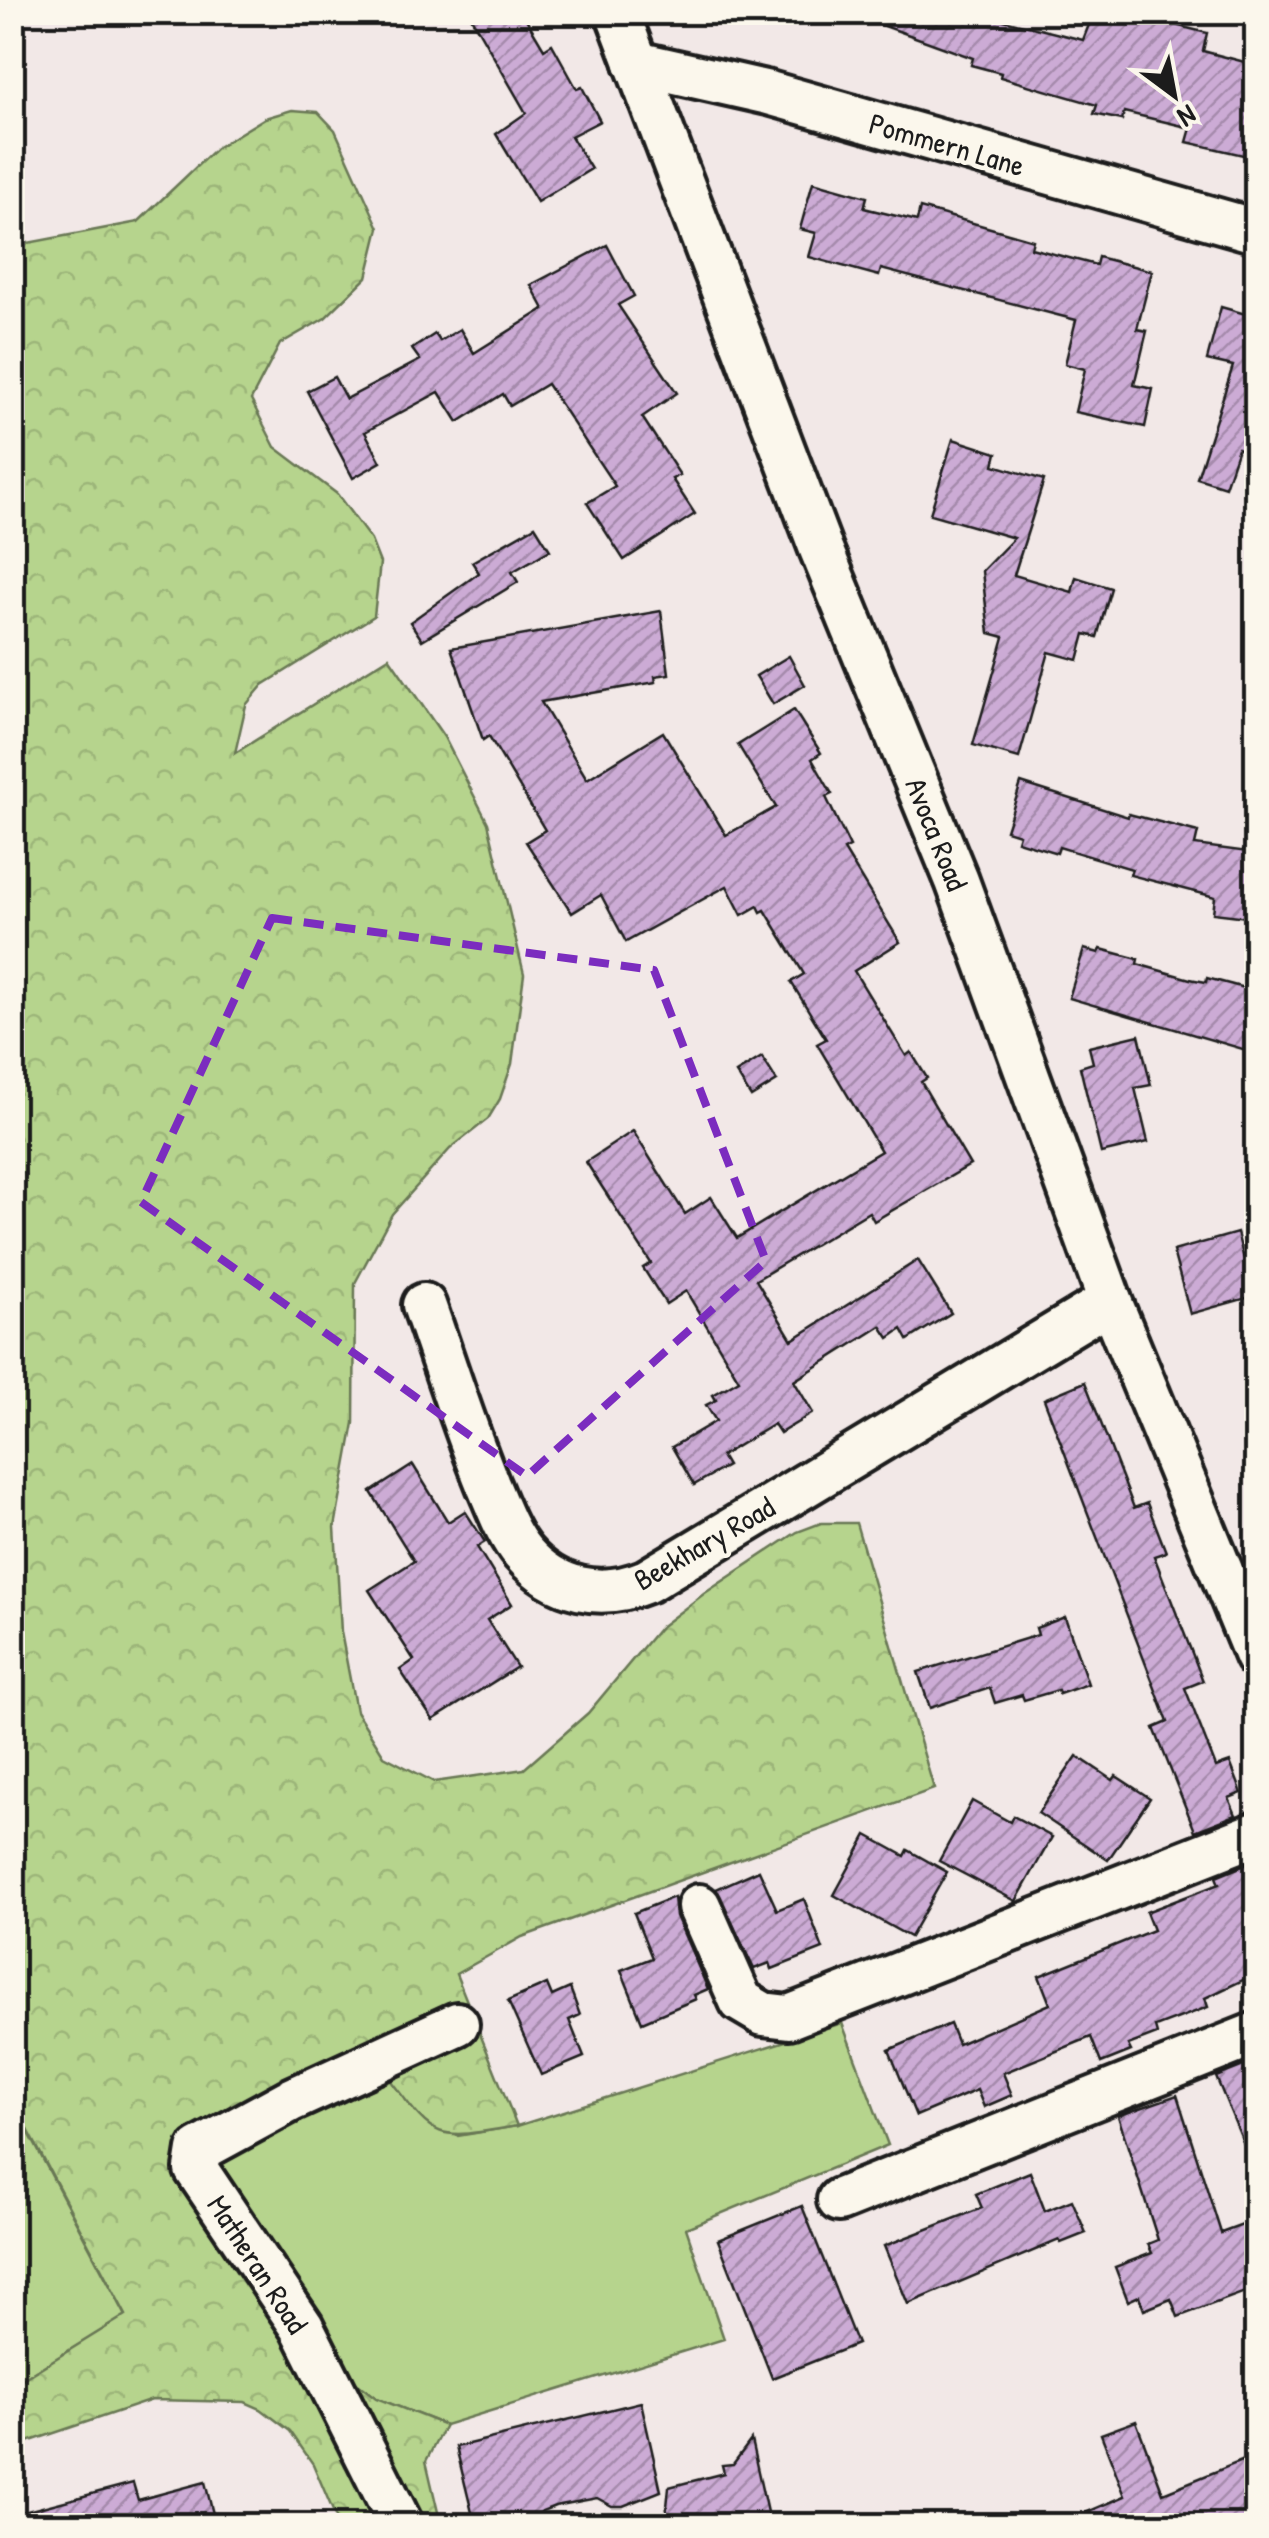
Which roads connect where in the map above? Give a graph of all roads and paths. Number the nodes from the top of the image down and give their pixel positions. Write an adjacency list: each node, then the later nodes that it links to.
1 (617, 12): 2 (street, Avoca Road)
2 (636, 63): 3 (street, Pommern Lane); 4 (street, Avoca Road)
3 (1256, 232)
4 (1110, 1301): 5 (street, Beekhary Road); 6 (street, Avoca Road)
5 (424, 1305)
6 (1256, 1656)
7 (1256, 1834): 8 (street)
8 (699, 1906)
9 (457, 2024): 12 (street, Matheran Road)
10 (1256, 2034): 11 (street)
11 (840, 2200)
12 (402, 2526)

